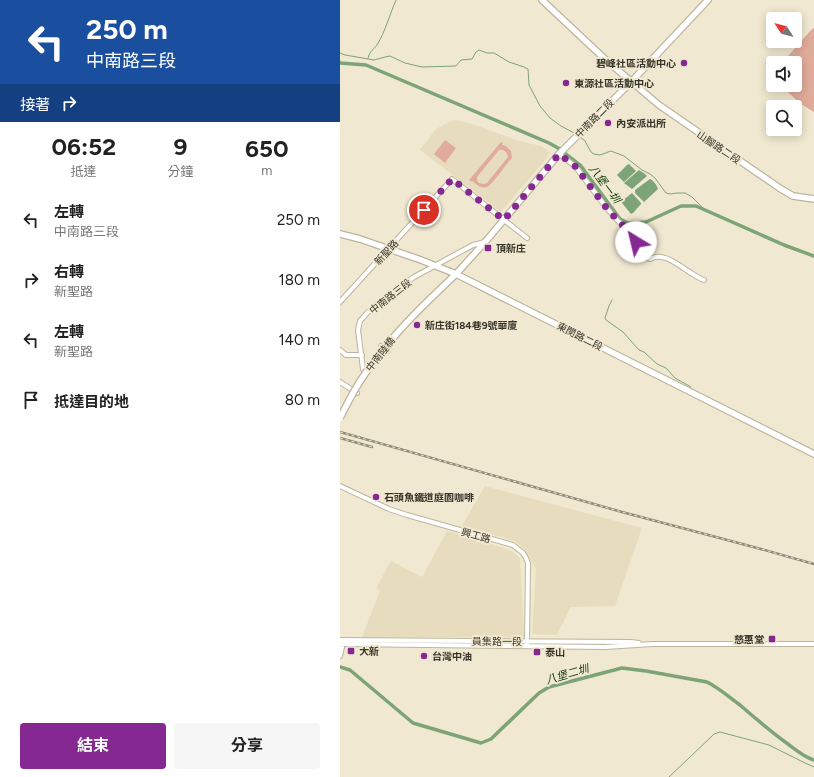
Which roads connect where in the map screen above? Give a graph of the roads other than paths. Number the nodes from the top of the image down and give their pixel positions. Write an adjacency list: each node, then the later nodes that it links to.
1 (542, 0): 3 (main road, 山腳路二段)
2 (708, 0): 3 (main road, 中南路二段)
3 (631, 82): 4 (main road, 中南路二段); 5 (main road, 山腳路二段)
4 (559, 154): 6 (main road, 中南路三段); 13 (street)
5 (814, 198)
6 (504, 220): 8 (street); 9 (main road, 中南路三段); 10 (street, 新聖路)
7 (340, 234): 10 (main road, 東閔路二段)
8 (527, 238)
9 (486, 241): 11 (street, 中南路三段); 12 (main road, 中南路三段)
10 (388, 249): 11 (main road, 東閔路二段); 15 (street, 新聖路)
11 (437, 266): 12 (main road, 東閔路二段); 19 (street, 中南路三段)
12 (456, 274): 14 (main road, 中南路三段); 24 (main road, 東閔路二段)
13 (704, 280)
14 (430, 298): 23 (main road, 中南陸橋, bridge)
15 (340, 302)
16 (381, 346): 18 (street)
17 (340, 350): 19 (street)
18 (388, 351)
19 (362, 355): 20 (street, 中南路三段)
20 (363, 369)
21 (340, 382): 22 (street)
22 (357, 393)
23 (340, 418)
24 (814, 454)
25 (340, 486): 27 (street, 興工路)
26 (341, 642): 27 (street, 員集路一段); 29 (street)
27 (527, 644): 28 (street, 員集路一段)
28 (814, 644)
29 (340, 656)

